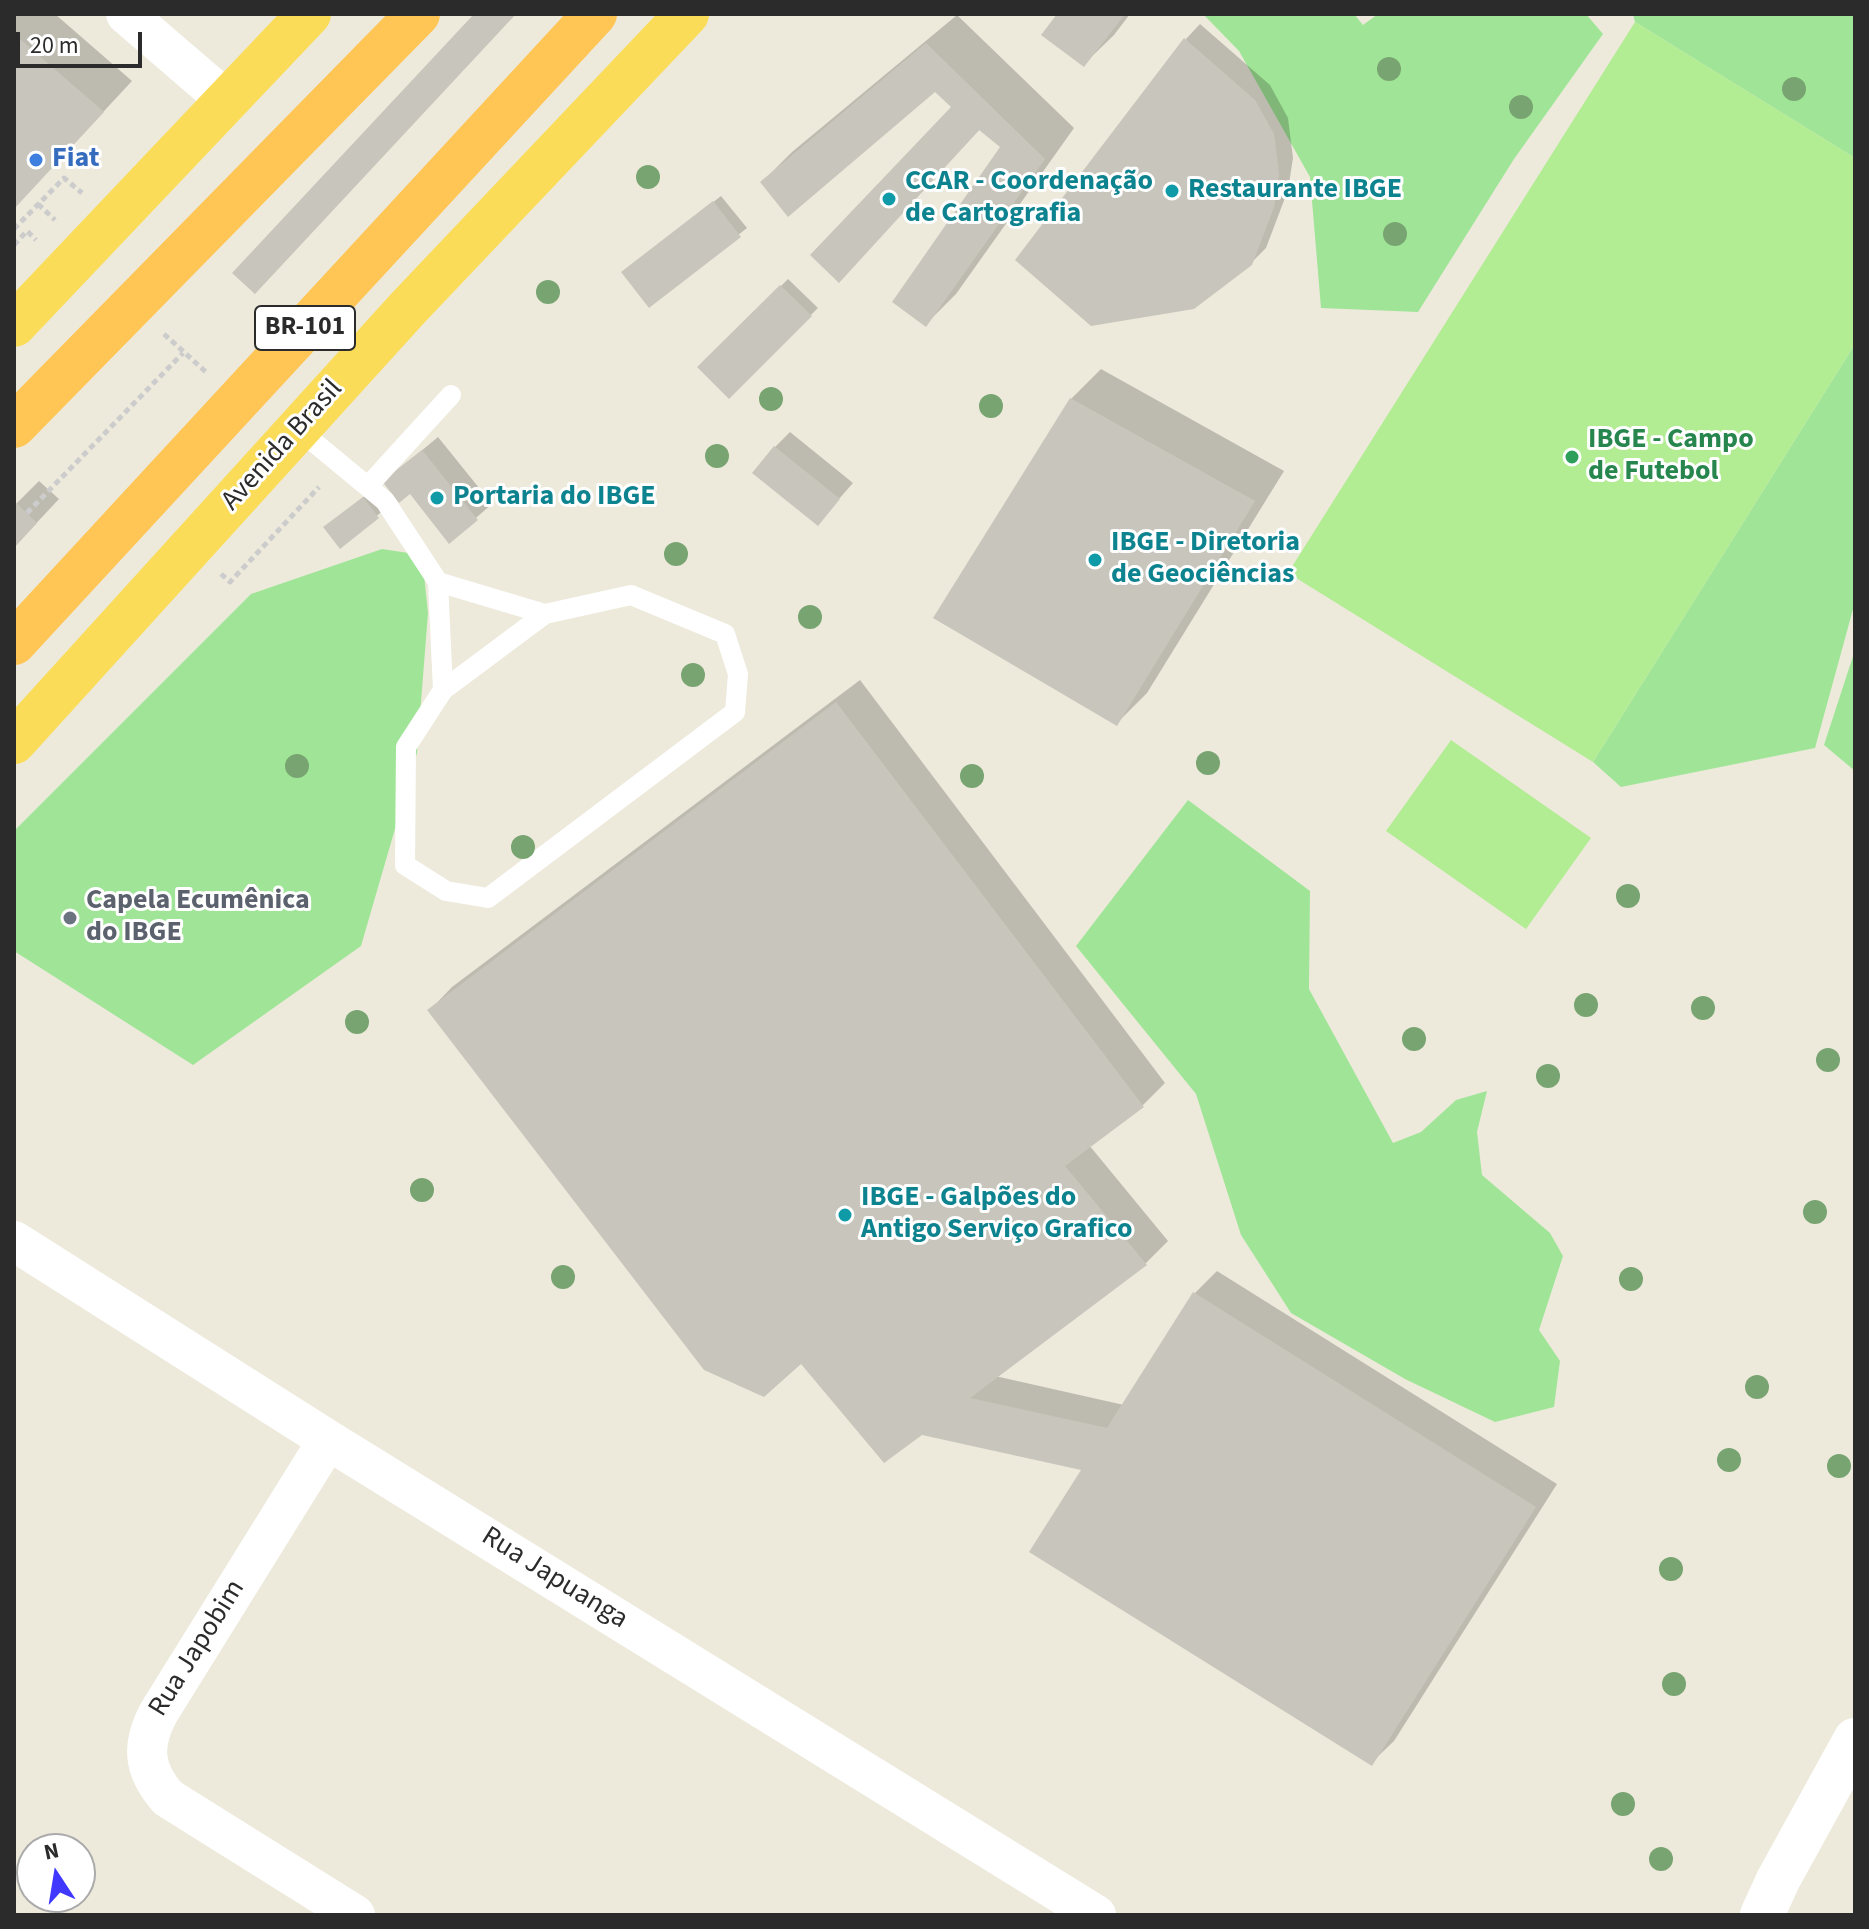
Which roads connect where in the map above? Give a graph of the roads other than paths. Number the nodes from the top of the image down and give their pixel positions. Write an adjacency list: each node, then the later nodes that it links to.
1 (126, 14): 6 (street)
2 (309, 14): 6 (highway)
3 (418, 14): 9 (highway)
4 (595, 14): 14 (highway, BR-101)
5 (687, 14): 10 (highway, Avenida Brasil)
6 (226, 100): 7 (highway)
7 (14, 325)
8 (451, 395): 11 (lane)
9 (14, 426)
10 (298, 429): 11 (lane); 16 (highway, Avenida Brasil)
11 (368, 486): 12 (lane)
12 (438, 582): 13 (lane); 15 (lane)
13 (545, 614): 15 (lane); 15 (lane)
14 (14, 643)
15 (443, 690)
16 (14, 742)
17 (14, 1241): 18 (street, Rua Japuanga)
18 (328, 1440): 20 (street, Rua Japobim); 21 (street, Rua Japuanga)
19 (1855, 1740): 22 (main road)
20 (355, 1915)
21 (1096, 1915)
22 (1762, 1915)

